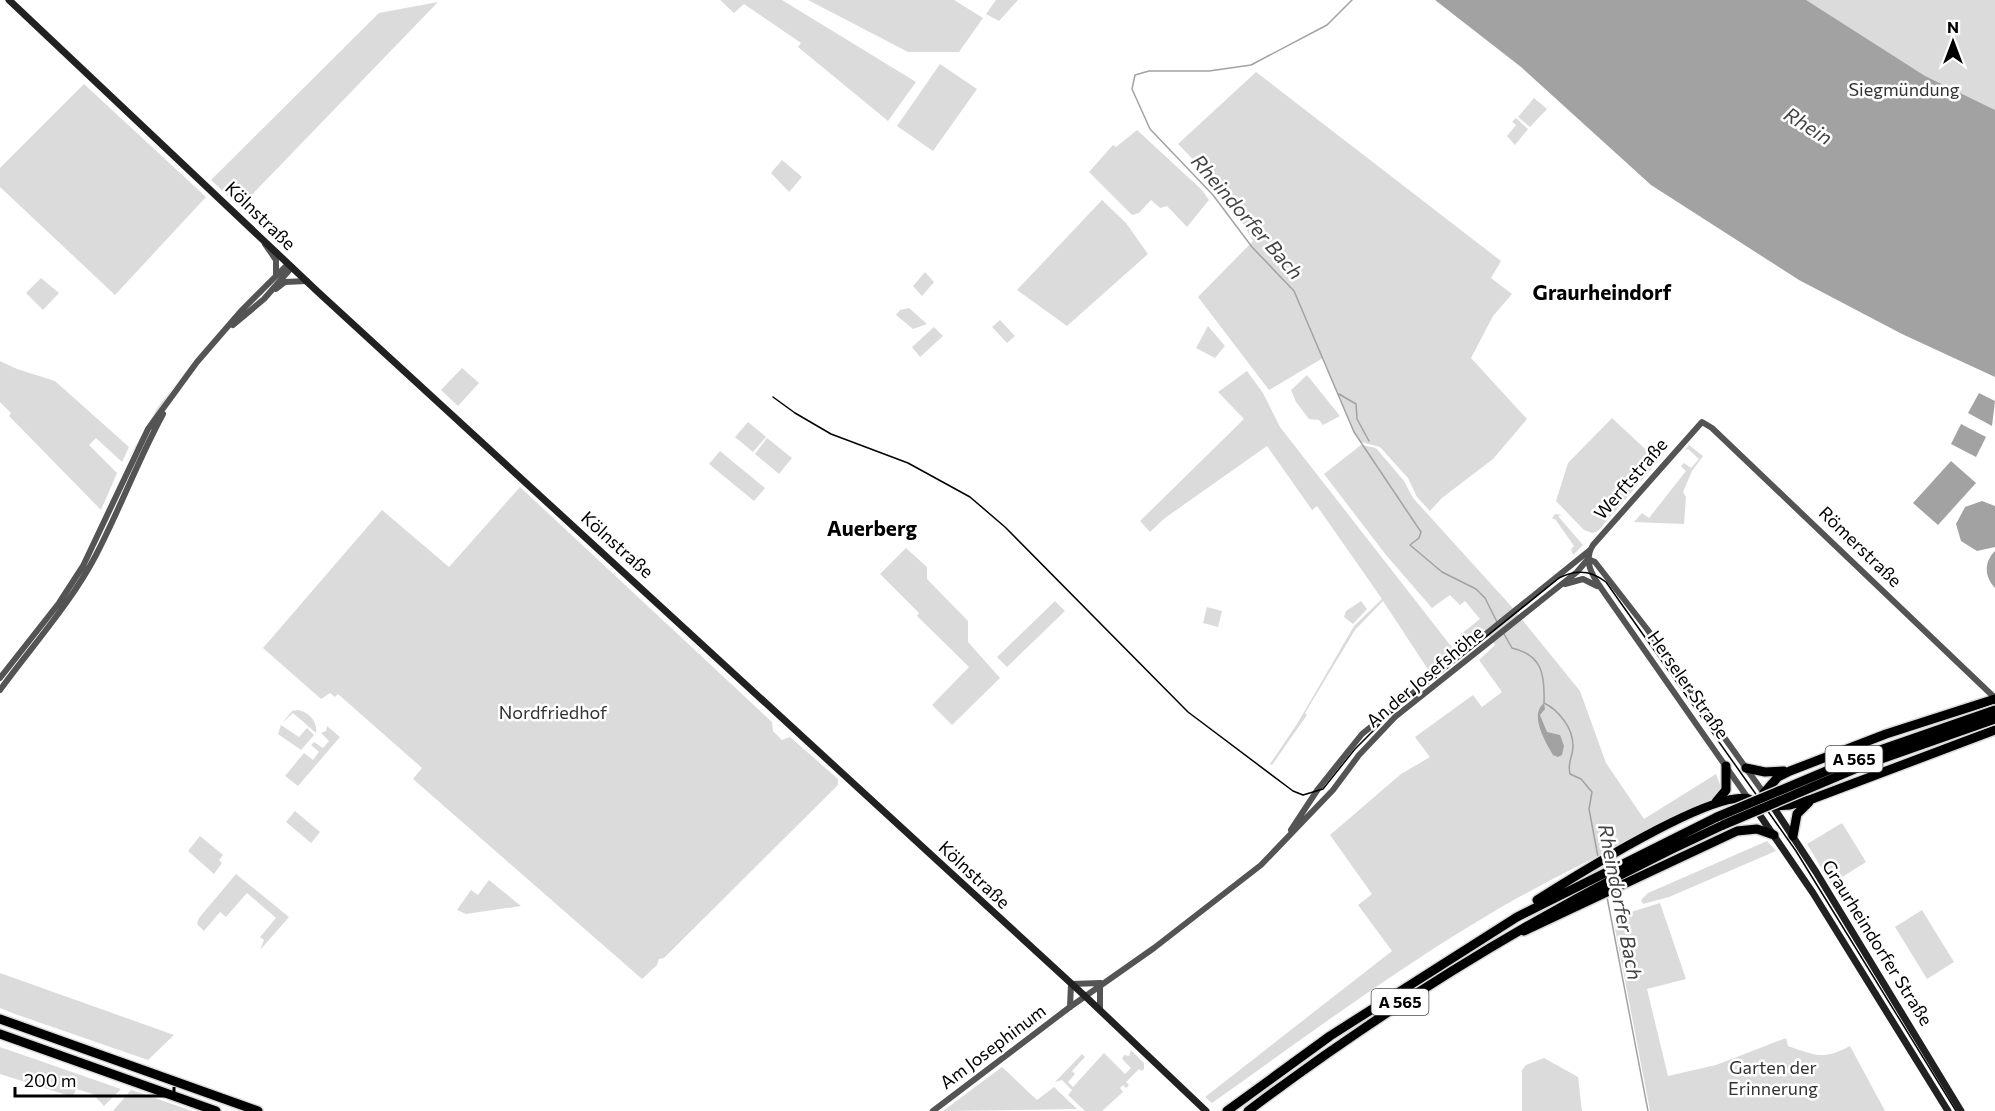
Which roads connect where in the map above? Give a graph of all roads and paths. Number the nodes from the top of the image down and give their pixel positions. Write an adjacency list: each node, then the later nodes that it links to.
1 (9, 0): 2 (main road, Kölnstraße)
2 (260, 236): 3 (main road, Kölnstraße); 4 (street)
3 (290, 265): 4 (street); 5 (main road, Kölnstraße); 6 (street)
4 (276, 274): 7 (street)
5 (307, 281): 6 (street); 38 (main road, Kölnstraße)
6 (264, 299): 7 (street)
7 (223, 333): 8 (street)
8 (176, 390): 10 (street); 11 (street)
9 (1702, 422): 12 (street, Werftstraße); 20 (street, Römerstraße)
10 (111, 506): 11 (street); 18 (street)
11 (116, 513): 19 (street)
12 (1590, 550): 13 (street, Werftstraße); 14 (street, An der Josefshöhe); 17 (street, Herseler Straße)
13 (1588, 559): 14 (street); 15 (street, An der Josefshöhe); 16 (street, Herseler Straße); 17 (street, Herseler Straße)
14 (1577, 560): 36 (street, An der Josefshöhe)
15 (1558, 586): 16 (street); 36 (street, An der Josefshöhe)
16 (1601, 588): 24 (street, Herseler Straße)
17 (1624, 599): 25 (street, Herseler Straße)
18 (0, 678)
19 (0, 690)
20 (1995, 698): 26 (highway)
21 (1995, 710): 32 (highway, A 565, bridge)
22 (1995, 719): 32 (highway, A 565, bridge)
23 (1995, 730): 27 (highway)
24 (1726, 766): 28 (street, Herseler Straße); 30 (highway)
25 (1746, 768): 26 (highway); 29 (street, Herseler Straße)
26 (1790, 771): 29 (highway)
27 (1812, 799): 31 (highway); 35 (highway)
28 (1749, 800): 29 (main road); 30 (highway)
29 (1760, 802): 31 (main road); 33 (highway); 34 (main road, Graurheindorfer Straße)
30 (1715, 803): 37 (highway)
31 (1773, 806): 35 (main road, Graurheindorfer Straße)
32 (1720, 821): 37 (highway, A 565)
33 (1737, 831): 34 (highway); 37 (highway)
34 (1774, 835): 51 (main road, Graurheindorfer Straße)
35 (1793, 836): 52 (main road, Graurheindorfer Straße)
36 (1287, 839): 39 (street, An der Josefshöhe)
37 (1580, 890): 49 (highway, A 565); 50 (highway, A 565)
38 (1071, 984): 39 (street); 40 (main road, Kölnstraße); 41 (street, Am Josephinum)
39 (1103, 984): 40 (street, An der Josefshöhe); 42 (street)
40 (1086, 997): 41 (street, Am Josephinum); 42 (main road, Kölnstraße)
41 (1070, 1007): 47 (street, Am Josephinum)
42 (1100, 1010): 48 (main road, Kölnstraße)
43 (0, 1019): 46 (highway)
44 (0, 1034): 45 (highway)
45 (216, 1111)
46 (258, 1111)
47 (933, 1111)
48 (1206, 1111)
49 (1227, 1111)
50 (1248, 1111)
51 (1948, 1111)
52 (1961, 1111)

